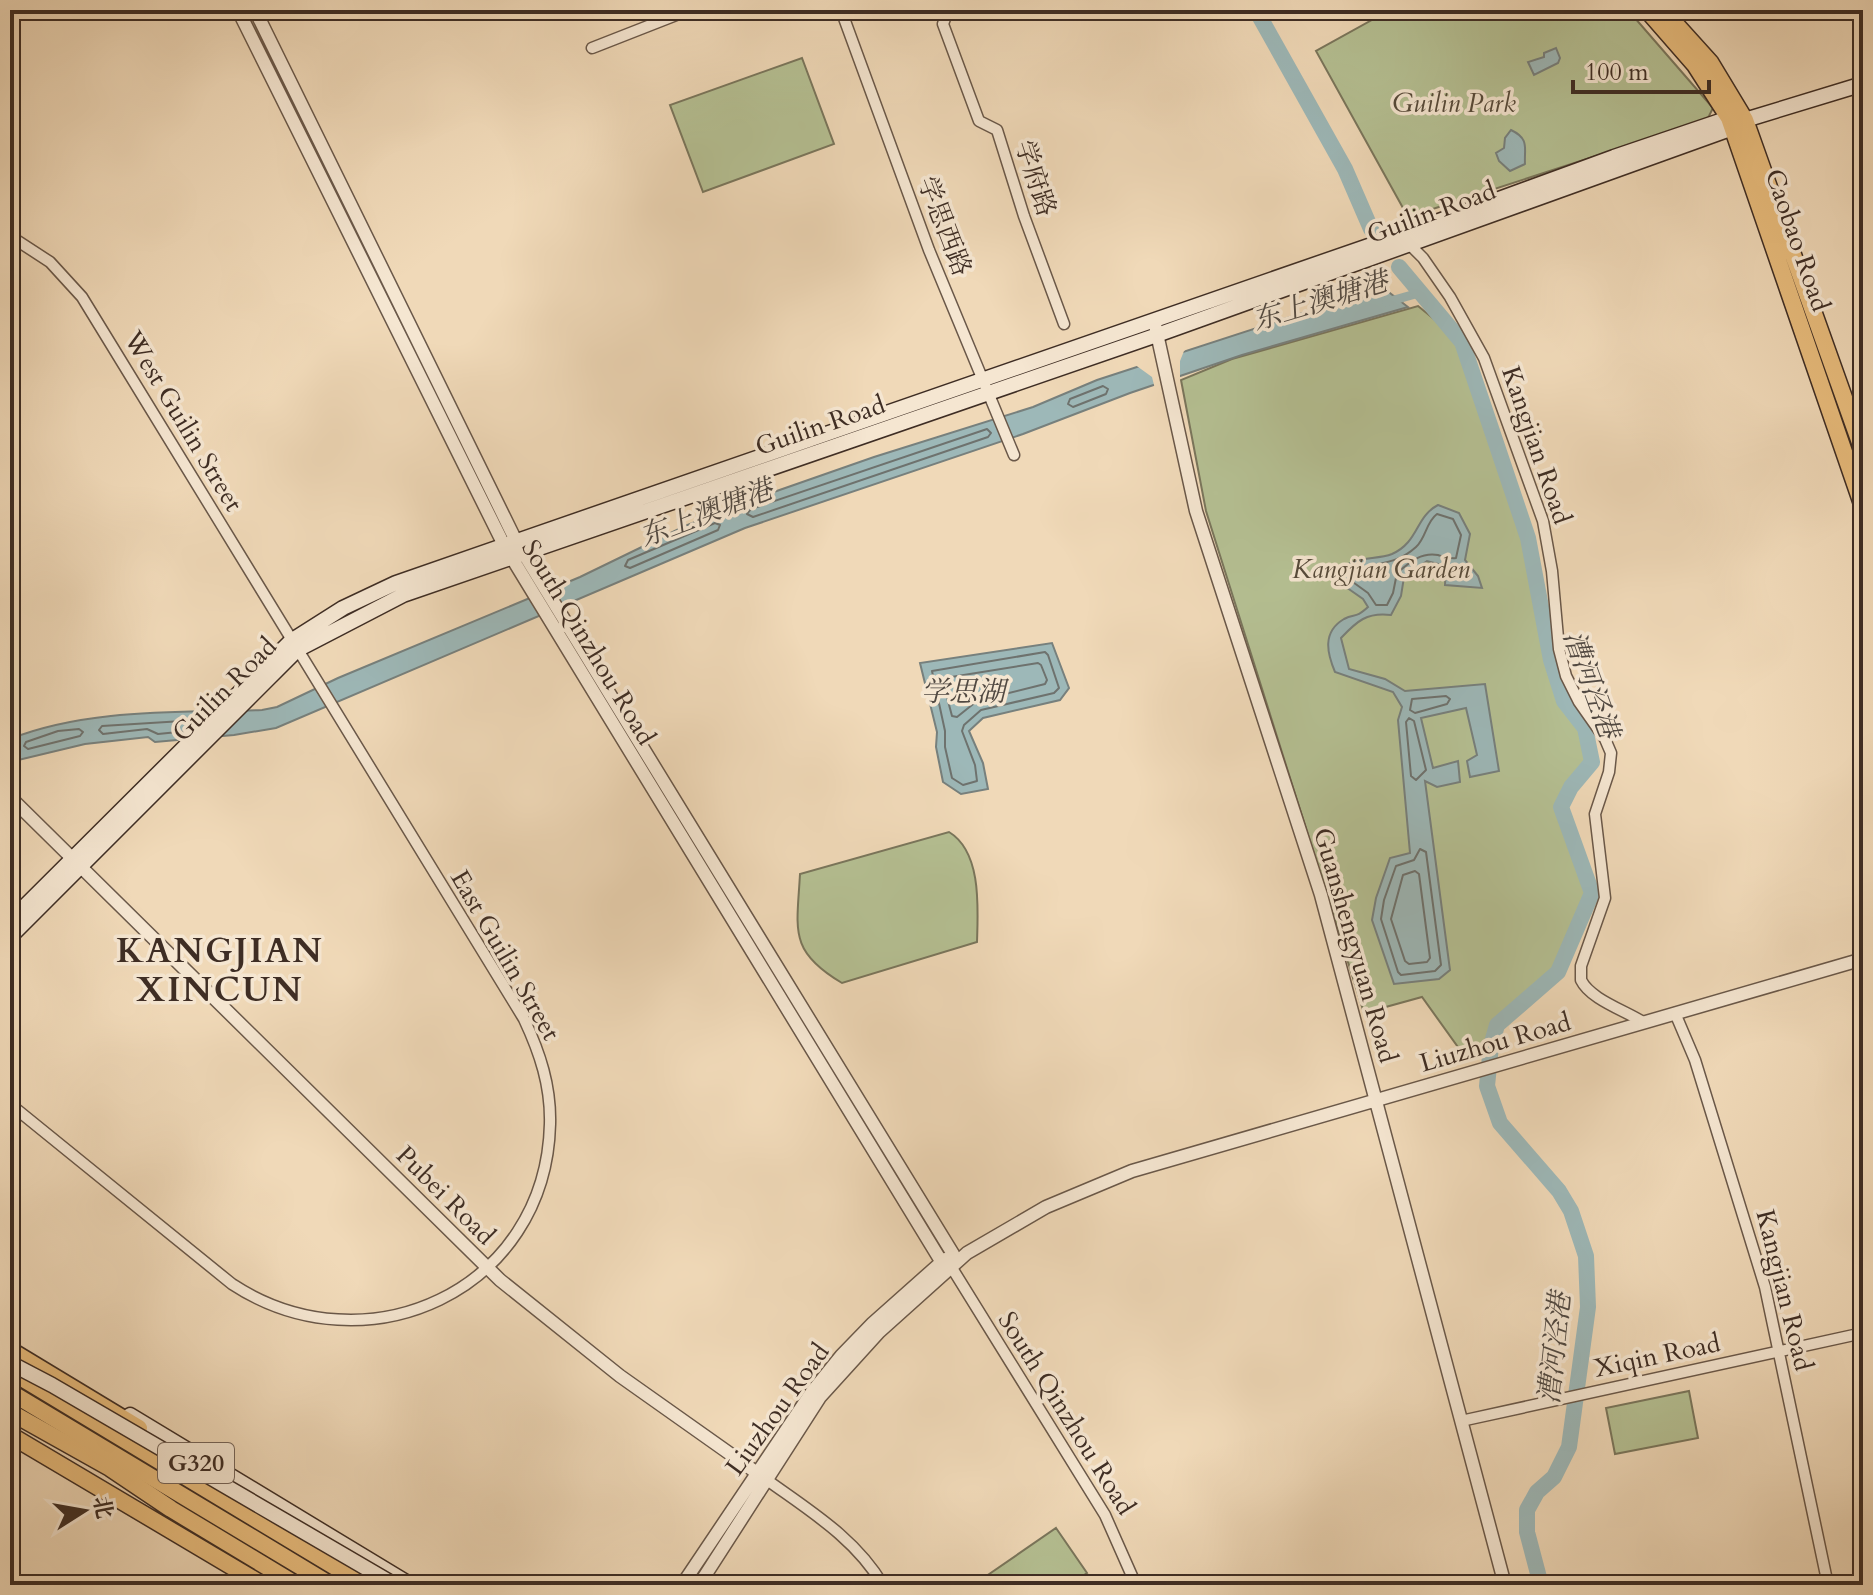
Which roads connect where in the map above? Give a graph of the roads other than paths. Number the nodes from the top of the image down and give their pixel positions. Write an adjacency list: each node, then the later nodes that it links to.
1 (238, 10): 19 (street, South Qinzhou Road)
2 (255, 10): 19 (street, South Qinzhou Road)
3 (689, 10): 8 (street)
4 (841, 10): 15 (street, 学思西路)
5 (948, 10): 13 (street, 学府路)
6 (1647, 10): 10 (main road, Caobao Road)
7 (1663, 10): 10 (main road, Caobao Road)
8 (592, 48)
9 (1863, 84): 10 (main road, Guilin Road)
10 (1736, 122): 12 (main road, Guilin Road); 17 (main road, Caobao Road); 18 (main road, Caobao Road)
11 (10, 236): 21 (street, West Guilin Street)
12 (1406, 240): 14 (main road, Guilin Road); 29 (street, Kangjian Road)
13 (1064, 324)
14 (1155, 327): 15 (main road, Guilin Road); 30 (street, Guanshengyuan Road)
15 (985, 386): 16 (street, 学思西路); 19 (main road, Guilin Road)
16 (1012, 451)
17 (1863, 451)
18 (1863, 507)
19 (514, 549): 20 (street, South Qinzhou Road); 21 (main road, Guilin Road)
20 (538, 588): 32 (street, South Qinzhou Road); 32 (street, South Qinzhou Road)
21 (294, 645): 22 (main road, Guilin Road); 33 (street, East Guilin Street)
22 (236, 704): 24 (main road, Guilin Road); 24 (main road, Guilin Road)
23 (10, 797): 24 (street, Pubei Road)
24 (76, 862): 25 (main road, Guilin Road); 26 (main road, Guilin Road); 33 (street, Pubei Road)
25 (10, 921)
26 (10, 937)
27 (1863, 959): 28 (street, Liuzhou Road)
28 (1675, 1013): 29 (street, Liuzhou Road); 37 (street, Kangjian Road)
29 (1643, 1022): 30 (street, Liuzhou Road)
30 (1376, 1100): 32 (street, Liuzhou Road); 42 (street, Guanshengyuan Road)
31 (10, 1104): 33 (street, East Guilin Street)
32 (949, 1261): 44 (street, Liuzhou Road); 55 (street, South Qinzhou Road)
33 (487, 1268): 44 (street, Pubei Road)
34 (1863, 1333): 37 (street, Xiqin Road)
35 (10, 1342): 51 (main road)
36 (10, 1350): 49 (main road, G320)
37 (1779, 1350): 42 (street, Xiqin Road); 57 (street, Kangjian Road)
38 (10, 1362): 49 (main road, G320); 50 (main road, bridge)
39 (10, 1371): 48 (main road)
40 (10, 1392): 47 (main road)
41 (10, 1412): 46 (main road, G320)
42 (1461, 1421): 56 (street, Guanshengyuan Road)
43 (10, 1435): 45 (main road, G320)
44 (762, 1476): 52 (street, Liuzhou Road); 53 (street, Liuzhou Road); 54 (street, Pubei Road)
45 (263, 1585)
46 (297, 1585)
47 (331, 1585)
48 (365, 1585)
49 (376, 1585)
50 (395, 1585)
51 (411, 1585)
52 (682, 1585)
53 (699, 1585)
54 (883, 1585)
55 (1136, 1585)
56 (1505, 1585)
57 (1828, 1585)

